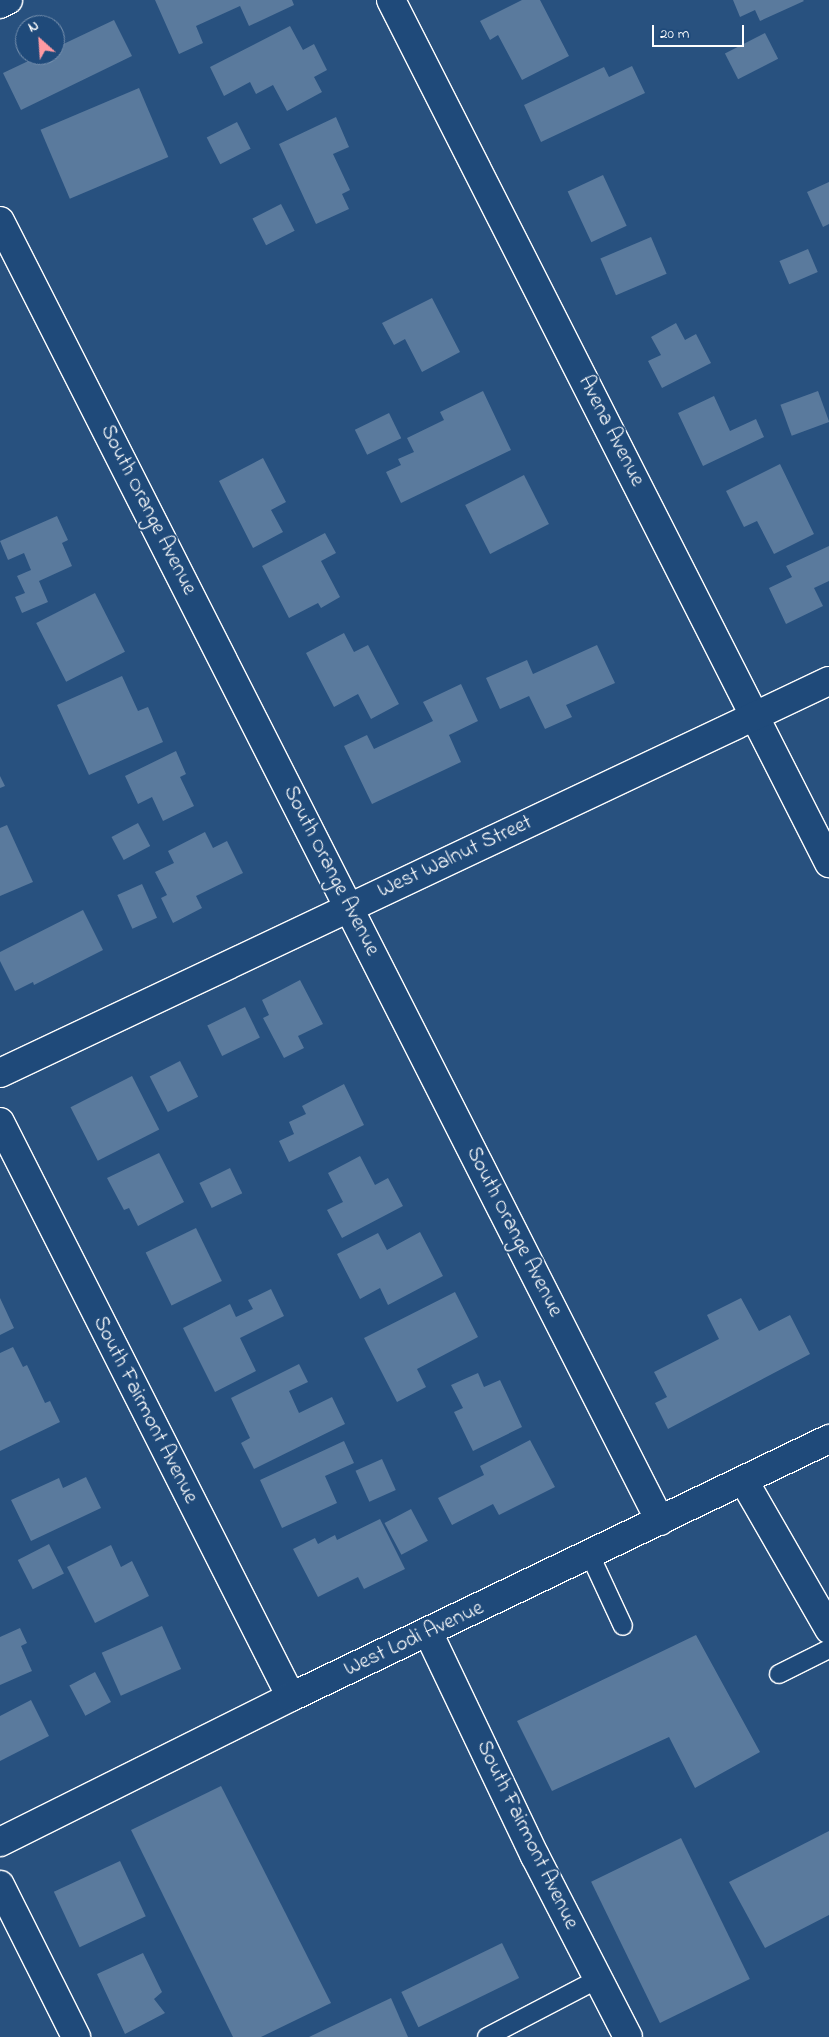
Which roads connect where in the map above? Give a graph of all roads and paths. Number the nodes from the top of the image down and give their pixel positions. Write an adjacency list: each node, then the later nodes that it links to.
1 (8, 0): 3 (street)
2 (391, 0): 6 (street, Avena Avenue)
3 (0, 4)
4 (0, 222): 8 (street, South Orange Avenue)
5 (829, 681): 6 (street, West Walnut Street)
6 (755, 716): 7 (street, Avena Avenue); 8 (street, West Walnut Street)
7 (829, 863)
8 (349, 906): 9 (street, West Walnut Street); 13 (street, South Orange Avenue)
9 (0, 1073)
10 (0, 1122): 20 (street, South Fairmont Avenue)
11 (829, 1439): 12 (street, West Lodi Avenue)
12 (744, 1481): 13 (street, West Lodi Avenue); 16 (street)
13 (660, 1521): 14 (street, West Lodi Avenue)
14 (590, 1555): 15 (lane); 17 (street, West Lodi Avenue)
15 (624, 1626)
16 (829, 1629)
17 (428, 1632): 20 (street, West Lodi Avenue); 23 (street, South Fairmont Avenue)
18 (829, 1649): 19 (lane)
19 (779, 1674)
20 (290, 1697): 21 (street, West Lodi Avenue)
21 (0, 1842)
22 (0, 1884): 24 (street)
23 (598, 1979): 25 (lane); 26 (street, South Fairmont Avenue)
24 (76, 2037)
25 (487, 2037)
26 (628, 2037)

